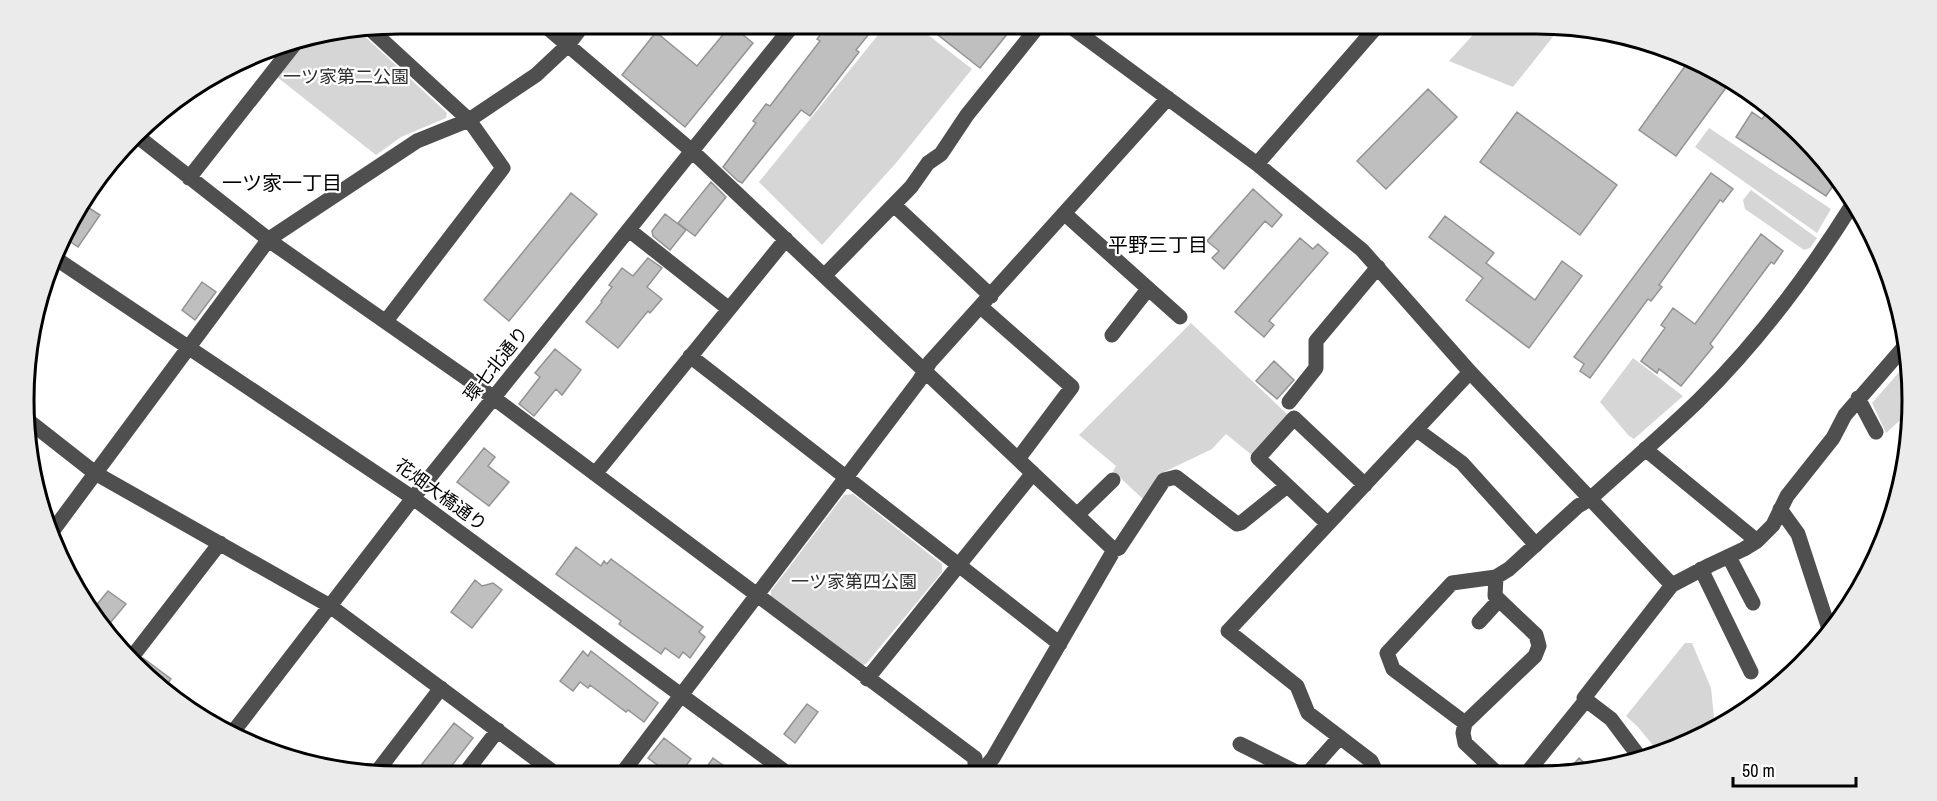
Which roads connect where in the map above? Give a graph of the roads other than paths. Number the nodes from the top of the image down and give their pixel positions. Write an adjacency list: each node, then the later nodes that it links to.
1 (555, 34): 8 (street)
2 (576, 34): 8 (street)
3 (786, 34): 13 (street, 環七北通り)
4 (1032, 34): 16 (street)
5 (1081, 34): 10 (street)
6 (1370, 34): 14 (street)
7 (377, 35): 11 (street)
8 (568, 45): 11 (street); 13 (street)
9 (288, 52): 15 (street)
10 (1168, 98): 14 (street); 18 (street)
11 (470, 120): 20 (street); 29 (street)
12 (143, 141): 15 (street)
13 (692, 151): 19 (street, 環七北通り); 21 (street)
14 (1257, 164): 23 (street)
15 (189, 178): 20 (street)
16 (894, 205): 24 (street); 26 (street)
17 (1849, 210): 42 (street)
18 (1065, 214): 25 (street); 26 (street)
19 (629, 230): 27 (street); 36 (street, 環七北通り)
20 (269, 239): 29 (street); 31 (street)
21 (786, 239): 24 (street); 27 (street)
22 (61, 262): 31 (street, 花畑大橋通り)
23 (1378, 267): 35 (street); 38 (street)
24 (824, 276): 34 (street)
25 (1148, 289): 28 (street); 30 (street)
26 (986, 301): 34 (street); 43 (street)
27 (729, 309): 33 (street)
28 (1180, 317)
29 (386, 321): 36 (street)
30 (1112, 335)
31 (188, 347): 44 (street); 51 (street, 花畑大橋通り)
32 (1899, 354): 37 (street)
33 (690, 356): 46 (street); 47 (street)
34 (924, 371): 43 (street); 47 (street)
35 (1470, 372): 40 (street); 52 (street)
36 (494, 398): 46 (street); 51 (street, 環七北通り)
37 (1858, 398): 41 (street); 53 (street)
38 (1289, 402)
39 (35, 426): 44 (street)
40 (1417, 430): 49 (street); 59 (street)
41 (1876, 432)
42 (1645, 449): 52 (street); 57 (street)
43 (1018, 459): 45 (street)
44 (95, 473): 56 (street); 58 (street)
45 (1033, 473): 54 (street); 62 (street)
46 (595, 474): 66 (street)
47 (846, 478): 62 (street); 66 (street)
48 (1113, 480): 54 (street)
49 (1365, 485): 50 (street); 55 (street)
50 (1287, 486): 55 (street); 60 (street)
51 (413, 498): 69 (street, 環七北通り); 77 (street, 花畑大橋通り)
52 (1590, 499): 59 (street); 65 (street)
53 (1780, 509): 57 (street); 71 (street)
54 (1077, 515): 60 (street)
55 (1328, 524): 82 (street)
56 (57, 525)
57 (1757, 541): 61 (street)
58 (220, 543): 69 (street); 73 (street)
59 (1536, 545): 64 (street)
60 (1114, 550): 72 (street)
61 (1729, 557): 63 (street); 68 (street)
62 (958, 565): 72 (street); 75 (street)
63 (1701, 569): 65 (street); 74 (street)
64 (1496, 577): 67 (street); 79 (street)
65 (1672, 585): 78 (street)
66 (756, 595): 75 (street); 77 (street)
67 (1499, 600): 70 (street); 79 (street)
68 (1753, 603)
69 (330, 606): 76 (street); 80 (street, 環七北通り)
70 (1479, 622)
71 (1827, 623)
72 (1060, 644): 91 (street)
73 (135, 652)
74 (1751, 672)
75 (867, 679): 90 (street)
76 (441, 688): 81 (street); 85 (street)
77 (682, 696): 88 (street); 89 (street, 花畑大橋通り)
78 (1586, 700): 84 (street); 96 (street)
79 (1465, 723): 95 (street)
80 (236, 728)
81 (498, 730): 86 (street); 87 (street)
82 (1340, 737): 93 (street); 94 (street)
83 (1240, 744): 92 (street)
84 (1634, 753)
85 (381, 766)
86 (470, 766)
87 (545, 766)
88 (628, 766)
89 (777, 766)
90 (976, 766)
91 (986, 766)
92 (1285, 766)
93 (1314, 766)
94 (1366, 766)
95 (1489, 766)
96 (1532, 766)

